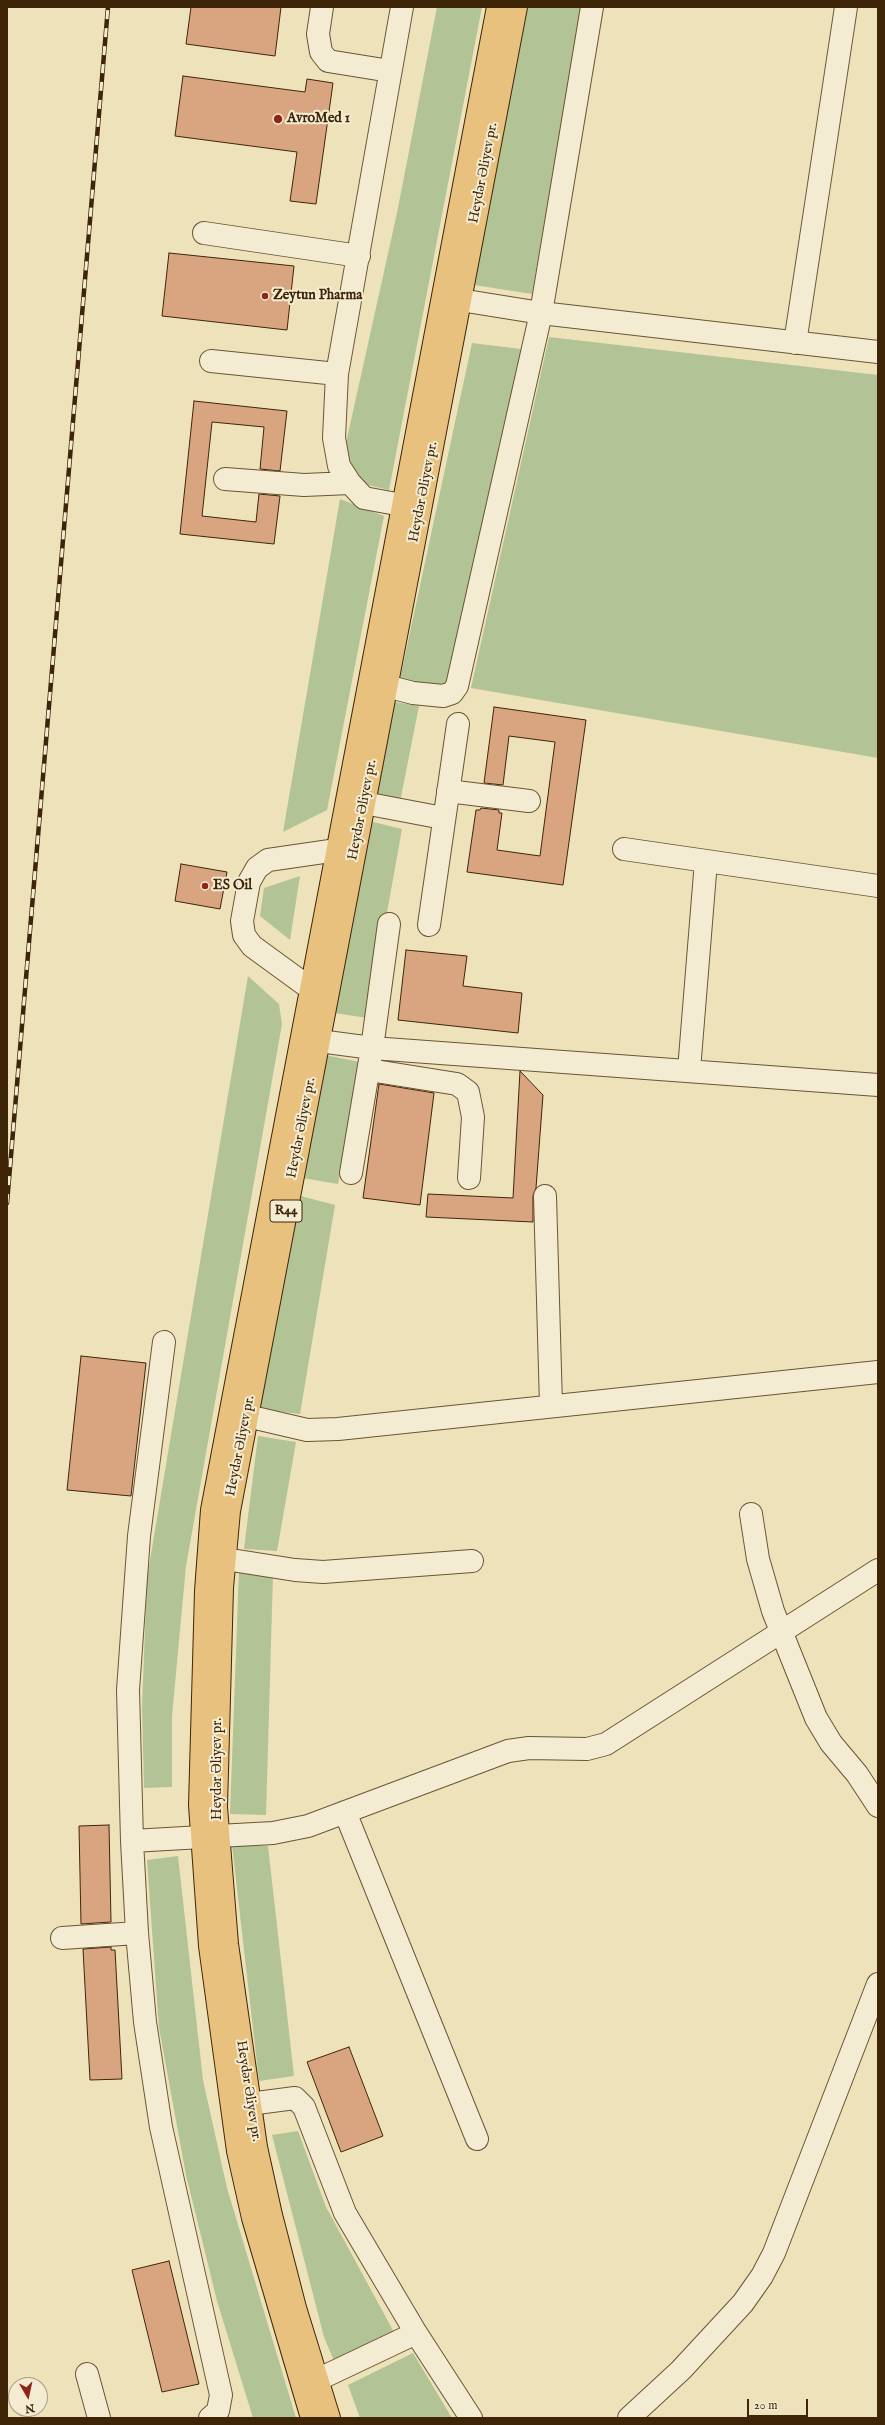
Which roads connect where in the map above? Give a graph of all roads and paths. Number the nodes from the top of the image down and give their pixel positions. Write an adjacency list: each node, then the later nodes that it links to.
1 (322, 7): 7 (street)
2 (402, 7): 7 (street)
3 (498, 7): 18 (main road, Heydər Əliyev pr. / R44)
4 (516, 7): 10 (main road, Heydər Əliyev pr. / R44)
5 (592, 7): 11 (street)
6 (846, 7): 12 (street)
7 (390, 72): 9 (street)
8 (204, 233): 9 (street)
9 (359, 256): 15 (street)
10 (460, 300): 11 (street); 19 (main road, Heydər Əliyev pr. / R44)
11 (541, 313): 12 (street); 19 (street)
12 (795, 343): 13 (street)
13 (878, 352)
14 (211, 361): 15 (street)
15 (337, 374): 17 (street)
16 (224, 479): 17 (street)
17 (350, 483): 18 (street)
18 (402, 505): 26 (main road, Heydər Əliyev pr. / R44)
19 (386, 686): 23 (main road, Heydər Əliyev pr. / R44)
20 (458, 724): 21 (street)
21 (448, 791): 22 (street); 24 (street)
22 (529, 801)
23 (364, 803): 24 (street); 32 (main road, Heydər Əliyev pr. / R44)
24 (443, 818): 30 (street)
25 (624, 849): 27 (street)
26 (337, 850): 31 (main road, Heydər Əliyev pr. / R44); 31 (street)
27 (706, 861): 28 (street); 35 (street)
28 (878, 886)
29 (389, 924): 33 (street)
30 (429, 925)
31 (311, 989): 51 (main road, Heydər Əliyev pr. / R44)
32 (319, 1041): 33 (street); 43 (main road, Heydər Əliyev pr. / R44)
33 (372, 1048): 34 (street); 35 (street)
34 (369, 1070): 37 (street); 38 (street)
35 (689, 1070): 36 (street)
36 (878, 1085)
37 (351, 1173)
38 (469, 1178)
39 (546, 1196): 42 (street)
40 (164, 1342): 52 (street)
41 (878, 1372): 42 (street)
42 (551, 1405): 43 (street)
43 (247, 1416): 45 (main road, Heydər Əliyev pr. / R44)
44 (751, 1514): 48 (street)
45 (225, 1559): 46 (street); 51 (main road, Heydər Əliyev pr. / R44)
46 (472, 1561)
47 (878, 1570): 48 (street)
48 (782, 1633): 49 (street); 50 (street)
49 (878, 1806)
50 (345, 1812): 51 (street); 57 (street)
51 (210, 1836): 52 (street); 56 (main road, Heydər Əliyev pr. / R44); 63 (main road, Heydər Əliyev pr. / R44)
52 (132, 1841): 53 (street)
53 (137, 1933): 54 (street); 62 (street)
54 (62, 1938)
55 (878, 1984): 66 (street)
56 (249, 2104): 58 (street); 60 (main road, Heydər Əliyev pr. / R44)
57 (477, 2139)
58 (416, 2333): 60 (street); 65 (street)
59 (87, 2374): 61 (street)
60 (317, 2380): 64 (main road, Heydər Əliyev pr. / R44)
61 (99, 2418)
62 (210, 2418)
63 (312, 2418)
64 (329, 2418)
65 (471, 2418)
66 (629, 2418)

